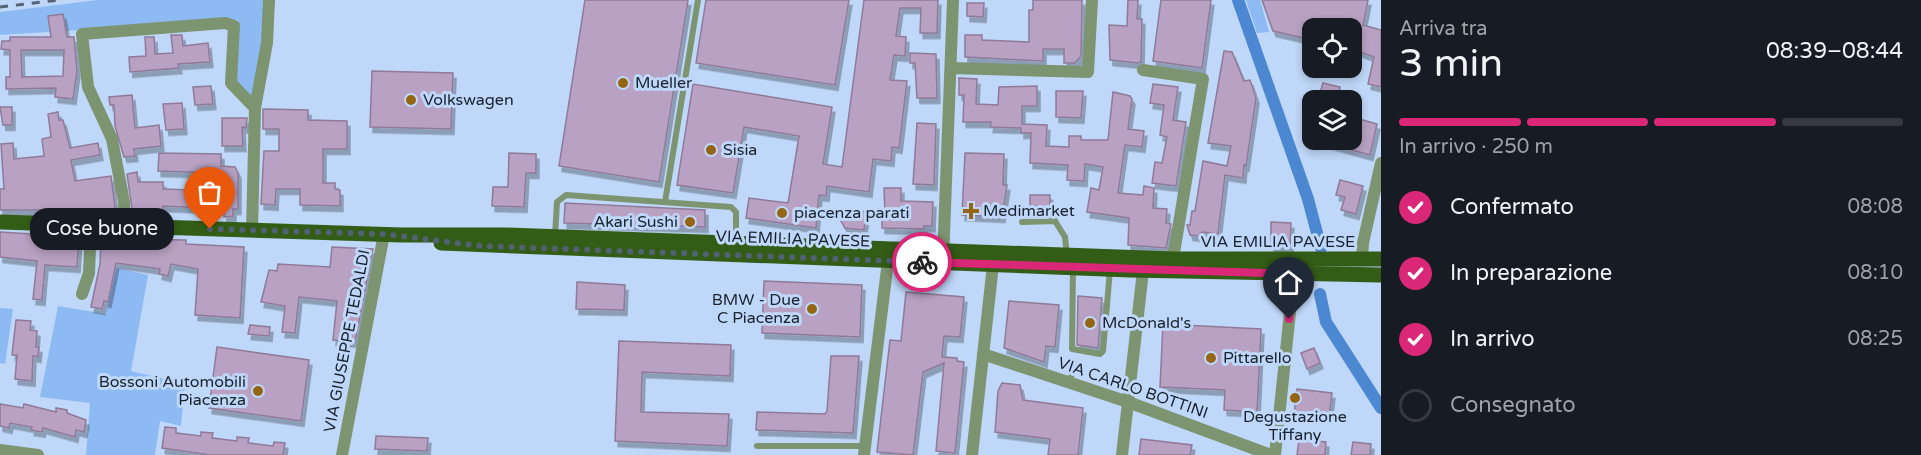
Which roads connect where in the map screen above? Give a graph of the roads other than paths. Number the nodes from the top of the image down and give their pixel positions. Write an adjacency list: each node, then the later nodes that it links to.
1 (268, 0): 7 (street)
2 (699, 0): 9 (lane)
3 (953, 0): 5 (street)
4 (1092, 0): 5 (street)
5 (951, 68): 18 (street)
6 (1143, 70): 20 (street)
7 (255, 108): 13 (street); 14 (street)
8 (1381, 163): 21 (street)
9 (665, 202): 16 (lane); 17 (lane)
10 (0, 222): 12 (main road, VIA EMILIA PAVESE)
11 (1022, 222): 24 (lane)
12 (91, 225): 13 (main road, VIA EMILIA PAVESE); 30 (street)
13 (125, 226): 14 (main road, VIA EMILIA PAVESE)
14 (252, 230): 15 (main road, VIA EMILIA PAVESE)
15 (384, 234): 16 (main road, VIA EMILIA PAVESE); 39 (street, VIA GIUSEPPE TEDALDI)
16 (555, 242): 17 (main road, VIA EMILIA PAVESE)
17 (743, 247): 18 (main road, VIA EMILIA PAVESE); 23 (main road, VIA EMILIA PAVESE)
18 (943, 257): 19 (main road, VIA EMILIA PAVESE); 23 (main road, VIA EMILIA PAVESE)
19 (993, 258): 24 (main road, VIA EMILIA PAVESE); 31 (street)
20 (1173, 259): 24 (main road, VIA EMILIA PAVESE); 27 (main road, VIA EMILIA PAVESE)
21 (1362, 260): 22 (main road, VIA EMILIA PAVESE); 25 (main road, VIA EMILIA PAVESE)
22 (1381, 260)
23 (888, 261): 37 (street)
24 (1070, 262): 26 (main road, VIA EMILIA PAVESE); 26 (lane)
25 (1338, 267): 27 (main road, VIA EMILIA PAVESE); 29 (main road, VIA EMILIA PAVESE)
26 (1111, 269): 28 (main road, VIA EMILIA PAVESE)
27 (1300, 270): 28 (main road, VIA EMILIA PAVESE); 42 (street)
28 (1143, 271): 34 (street)
29 (1381, 275)
30 (82, 294)
31 (983, 354): 33 (street, VIA CARLO BOTTINI); 40 (street)
32 (1073, 367): 33 (lane)
33 (1070, 383): 34 (street, VIA CARLO BOTTINI)
34 (1128, 402): 41 (street); 42 (street, VIA CARLO BOTTINI)
35 (757, 446): 37 (lane)
36 (0, 450): 38 (street)
37 (865, 451)
38 (38, 455)
39 (342, 455)
40 (972, 455)
41 (1122, 455)
42 (1273, 455)

